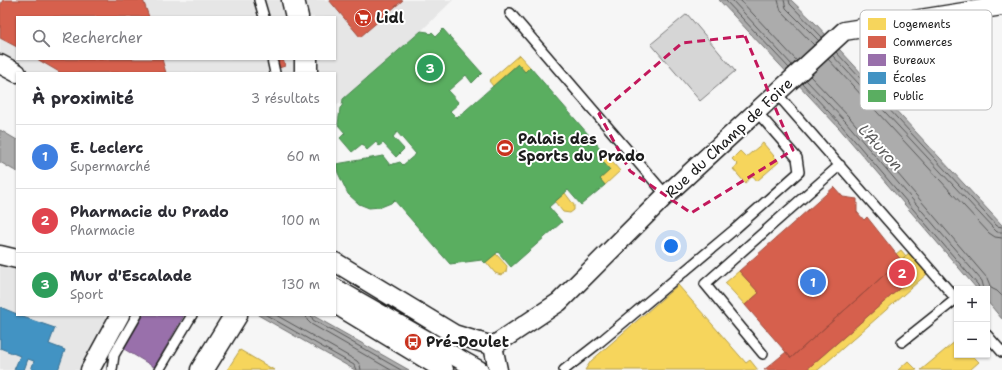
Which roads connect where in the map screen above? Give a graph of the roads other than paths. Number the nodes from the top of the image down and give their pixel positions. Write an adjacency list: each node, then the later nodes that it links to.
1 (259, 0): 6 (lane)
2 (293, 0): 7 (main road)
3 (1002, 6): 4 (street)
4 (979, 10)
5 (510, 13): 22 (lane)
6 (264, 14)
7 (297, 16)
8 (1002, 16): 9 (street)
9 (992, 17)
10 (860, 30): 12 (street)
11 (860, 31): 12 (street)
12 (845, 33): 19 (street, Rue du Champ de Foire)
13 (272, 60): 16 (lane)
14 (306, 60): 17 (main road)
15 (0, 64): 18 (street)
16 (275, 72)
17 (306, 72)
18 (16, 73)
19 (783, 92): 20 (street, Rue du Champ de Foire); 21 (lane)
20 (759, 114): 22 (street, Rue du Champ de Foire); 46 (lane)
21 (840, 164): 27 (lane); 38 (lane)
22 (666, 195): 36 (street, Rue du Champ de Foire)
23 (0, 255): 24 (street)
24 (16, 259)
25 (336, 263): 36 (street)
26 (336, 289): 44 (street)
27 (954, 298)
28 (954, 302): 35 (lane)
29 (336, 305): 43 (street)
30 (117, 316): 39 (street)
31 (136, 316): 40 (lane)
32 (191, 316): 41 (lane)
33 (235, 317): 42 (main road)
34 (990, 338): 37 (lane)
35 (902, 342)
36 (493, 346): 45 (street)
37 (1002, 352)
38 (763, 354)
39 (90, 370)
40 (112, 370)
41 (159, 370)
42 (202, 370)
43 (444, 370)
44 (479, 370)
45 (498, 370)
46 (564, 370)

